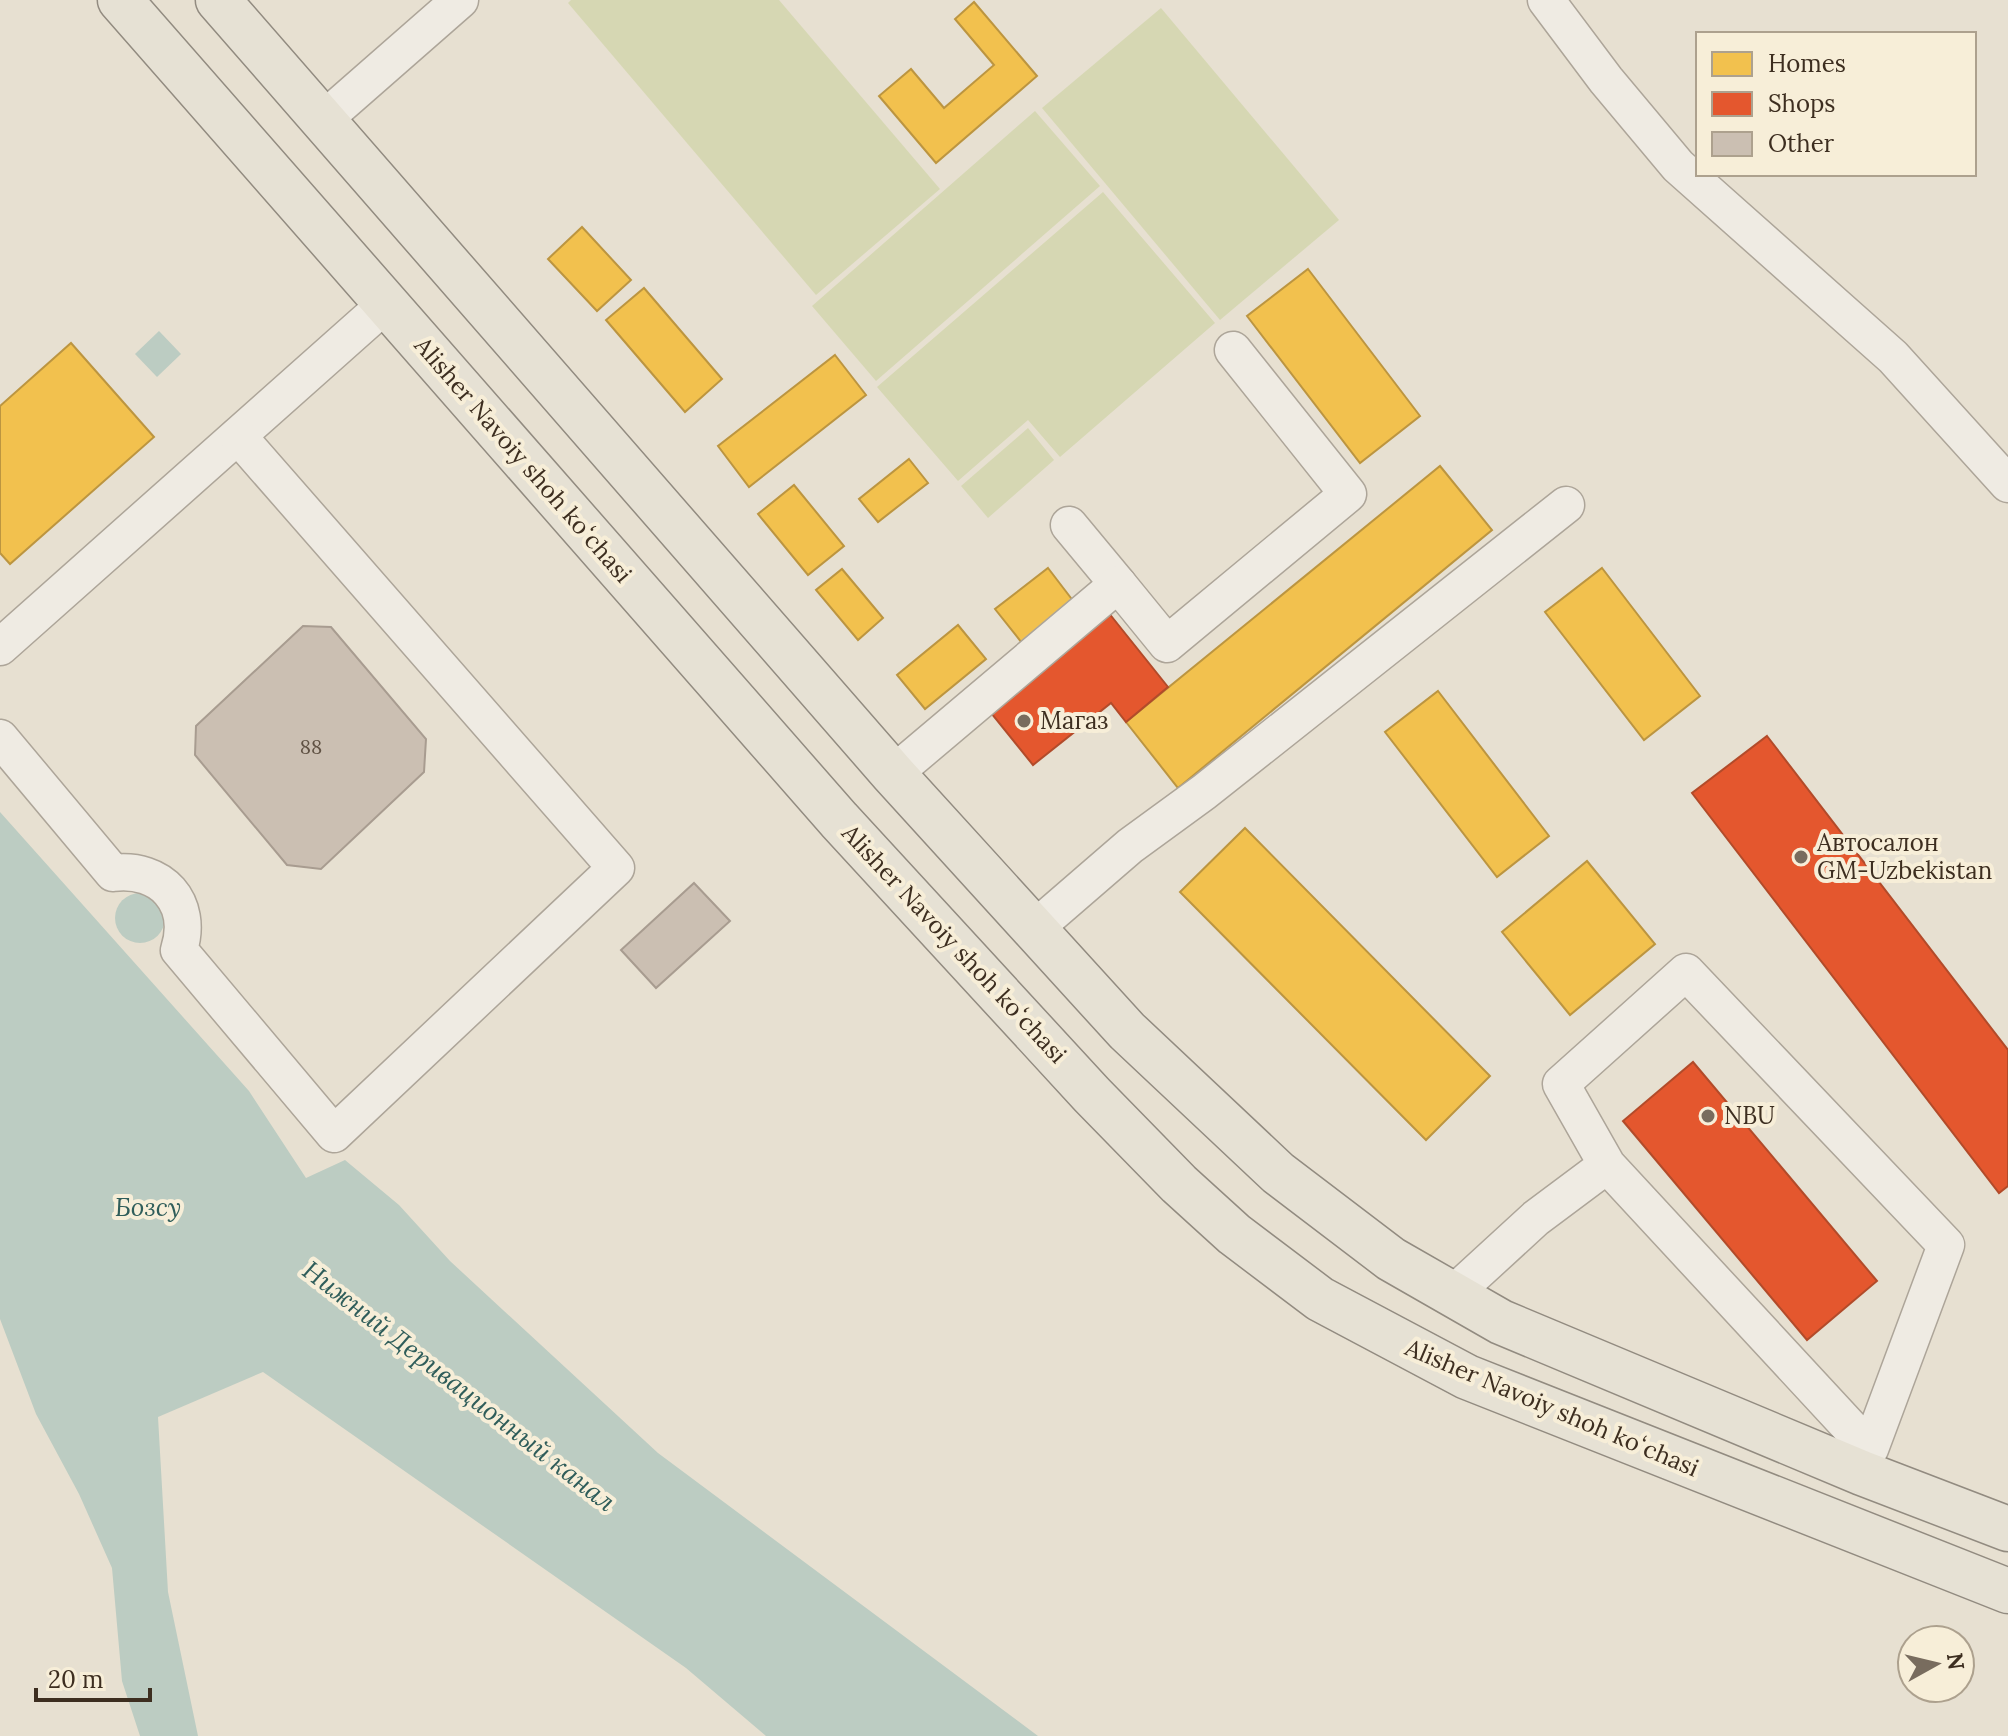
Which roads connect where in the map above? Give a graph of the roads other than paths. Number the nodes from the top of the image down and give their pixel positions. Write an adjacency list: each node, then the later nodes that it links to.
1 (120, 0): 6 (main road, Alisher Navoiy shoh koʻchasi)
2 (218, 0): 5 (main road)
3 (460, 0): 5 (street)
4 (1546, 0): 9 (street)
5 (323, 120): 15 (main road)
6 (386, 304): 8 (street); 21 (main road, Alisher Navoiy shoh koʻchasi)
7 (1233, 350): 12 (street)
8 (238, 436): 13 (street); 14 (street)
9 (2008, 484)
10 (1566, 505): 16 (street)
11 (1069, 525): 12 (street)
12 (1118, 584): 15 (street)
13 (0, 647)
14 (0, 738)
15 (893, 774): 16 (main road)
16 (1034, 929): 18 (main road)
17 (1607, 1165): 18 (street); 19 (street); 19 (street)
18 (1451, 1296): 19 (main road)
19 (1866, 1461): 20 (main road)
20 (2008, 1529)
21 (2008, 1591)

